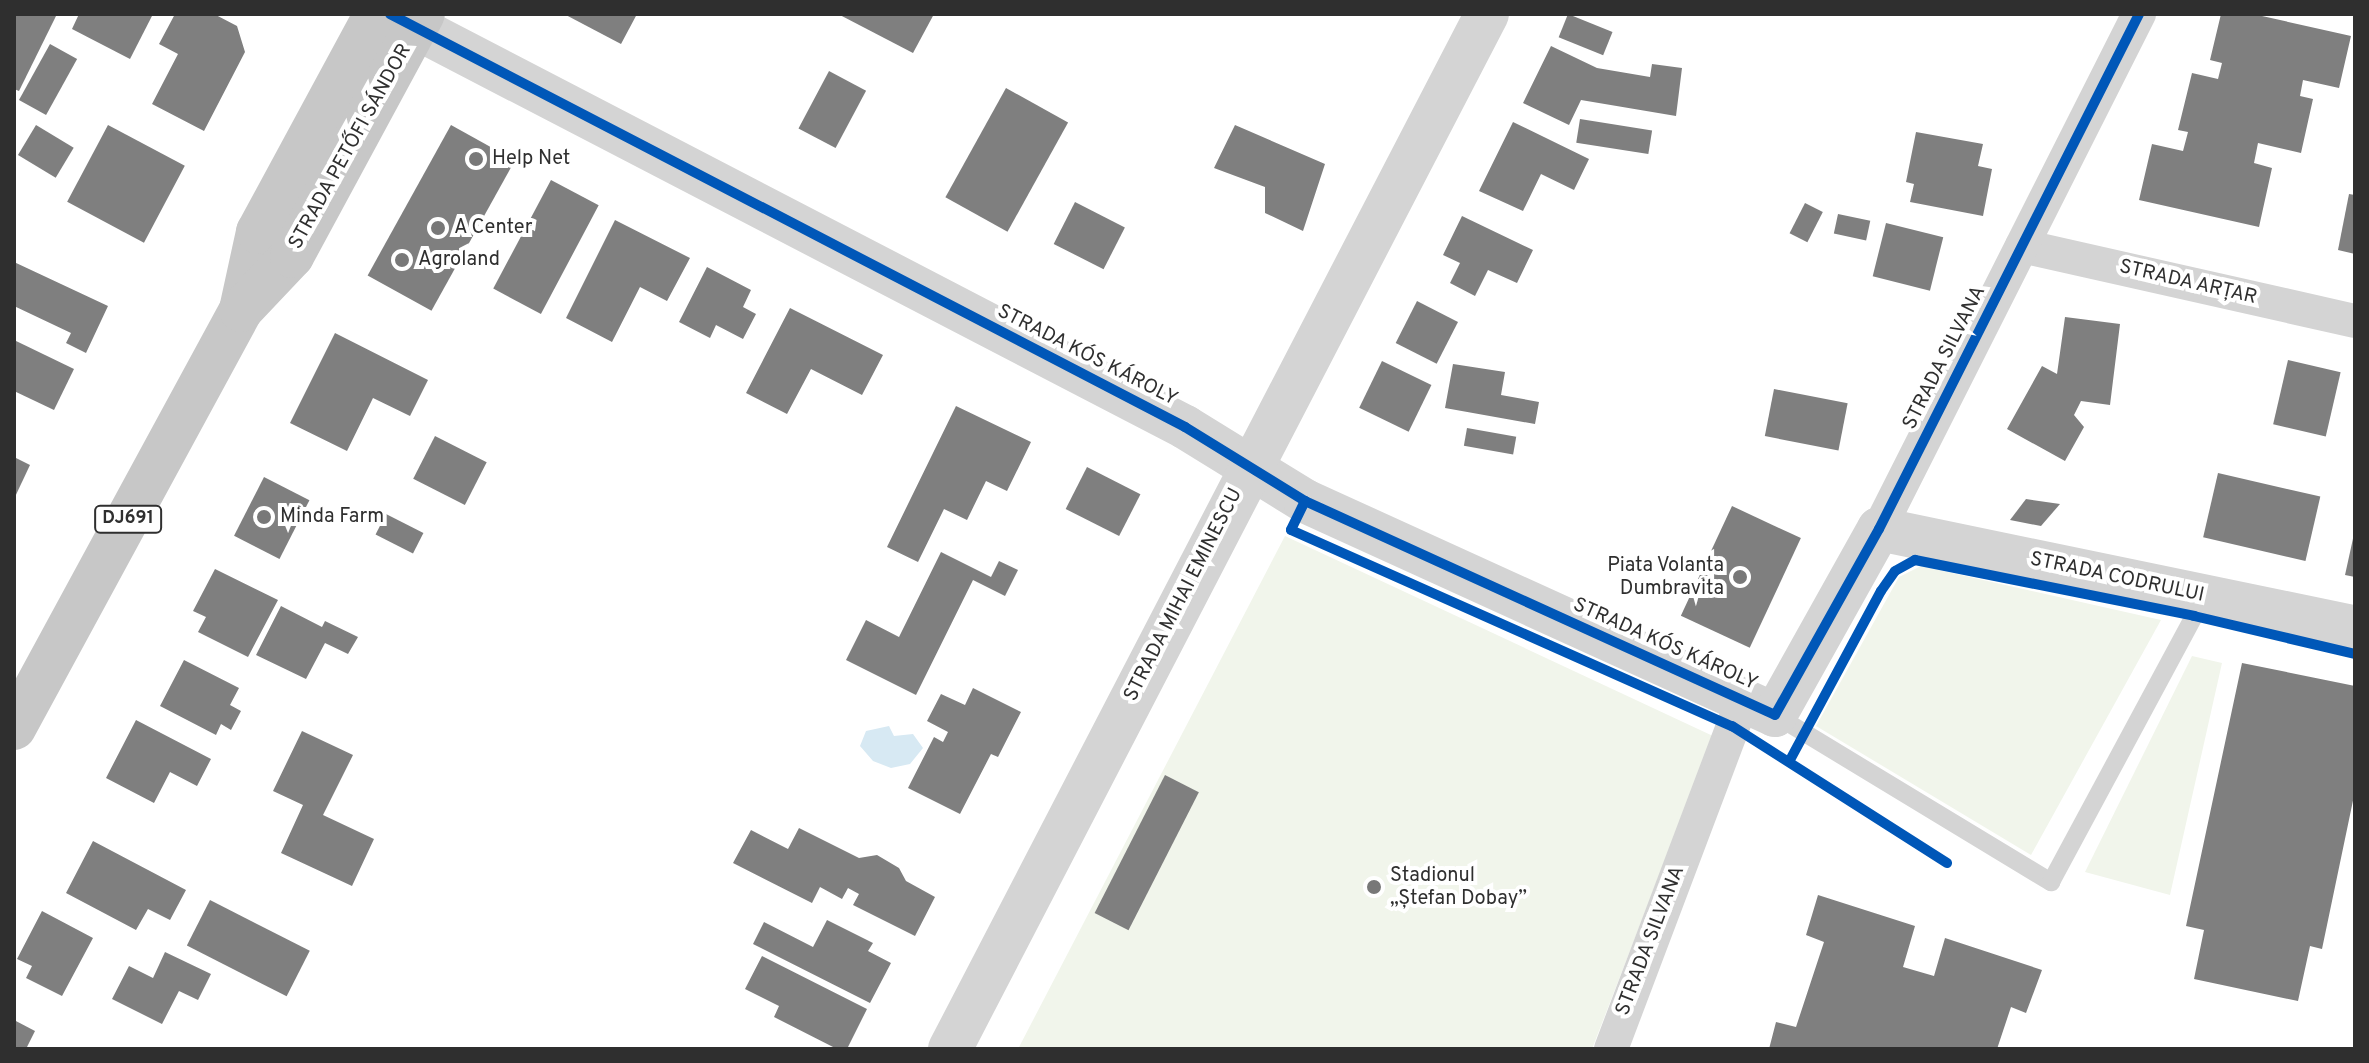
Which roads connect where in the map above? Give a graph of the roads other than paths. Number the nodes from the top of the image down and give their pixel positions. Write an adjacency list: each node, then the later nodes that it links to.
1 (1487, 14): 6 (street, STRADA MIHAI EMINESCU)
2 (2139, 14): 4 (street, STRADA SILVANA)
3 (401, 17): 6 (street, STRADA KÓS KÁROLY); 11 (main road, STRADA PETŐFI SÁNDOR / DJ691)
4 (2022, 246): 5 (street, STRADA ARȚAR); 7 (street, STRADA SILVANA)
5 (2355, 321)
6 (1250, 468): 10 (street, STRADA KÓS KÁROLY); 12 (street, STRADA MIHAI EMINESCU)
7 (1879, 529): 8 (street, STRADA CODRULUI); 10 (street, STRADA SILVANA)
8 (2198, 595): 9 (street, STRADA CODRULUI); 10 (lane, STRADA KÓS KÁROLY)
9 (2355, 628)
10 (1759, 707): 13 (street, STRADA SILVANA)
11 (14, 728)
12 (950, 1049)
13 (1611, 1049)

